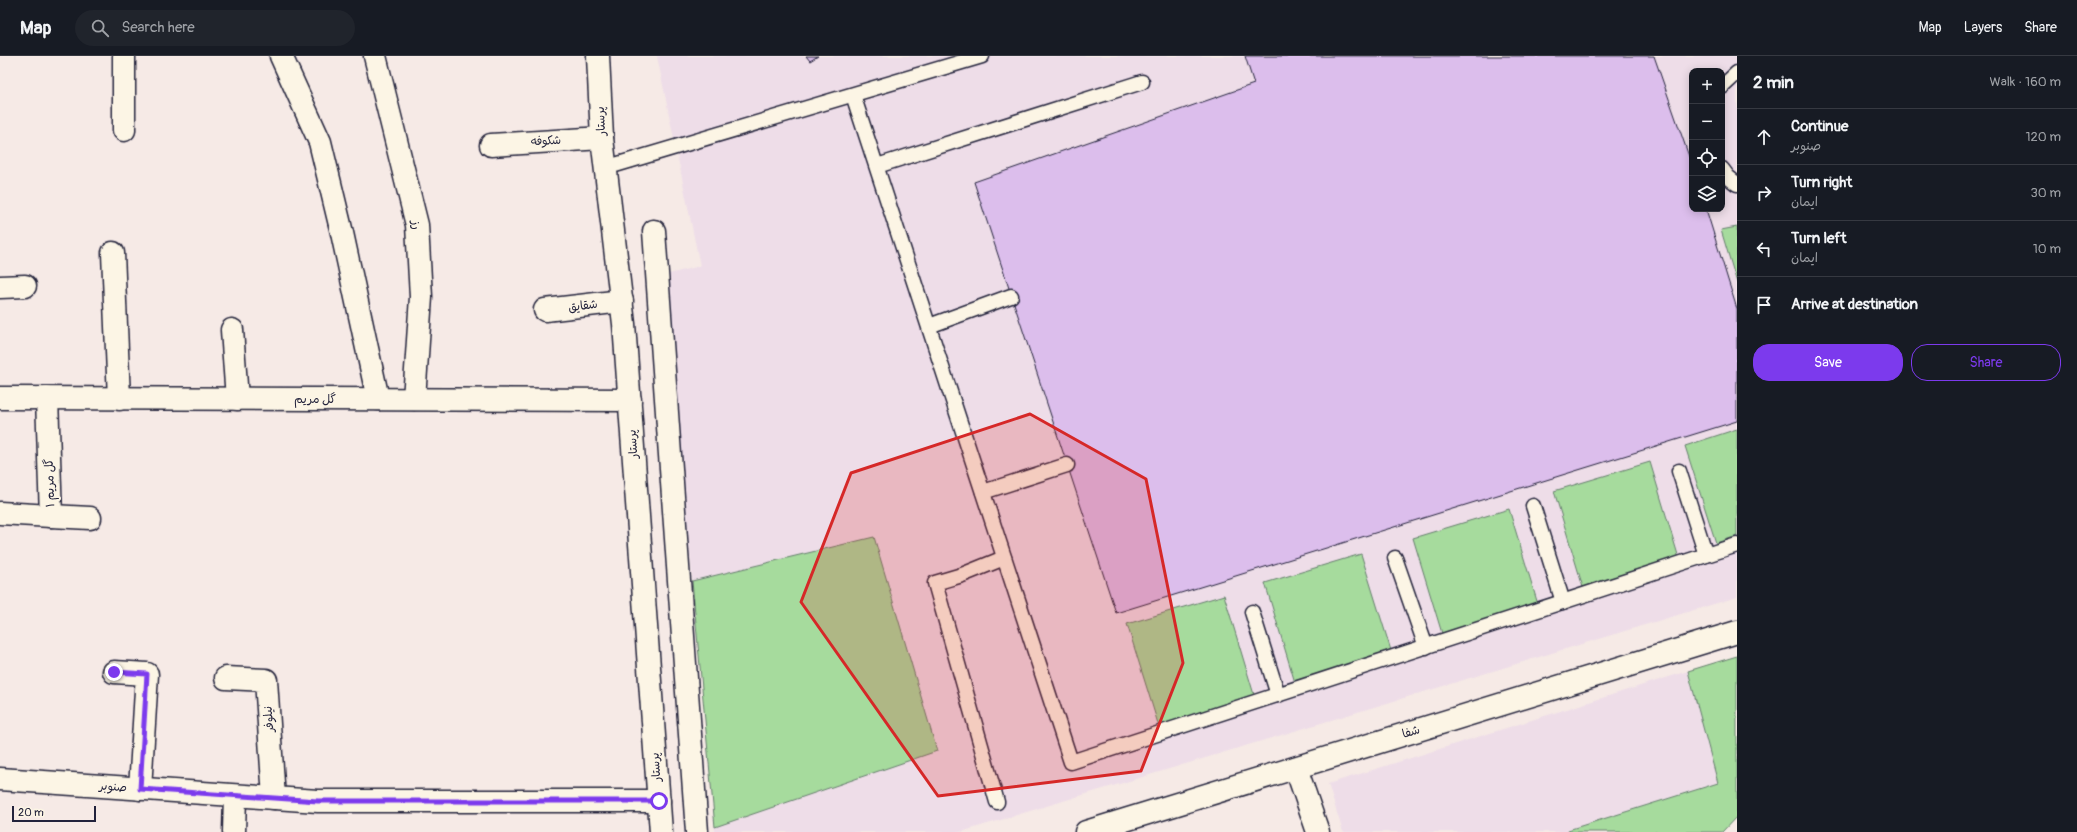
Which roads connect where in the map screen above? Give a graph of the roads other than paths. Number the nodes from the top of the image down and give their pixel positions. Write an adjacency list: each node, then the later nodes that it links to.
1 (124, 56): 10 (street)
2 (281, 56): 30 (street)
3 (376, 56): 31 (street, رز)
4 (598, 56): 11 (street, پرستار)
5 (982, 56): 9 (lane)
6 (1737, 73): 8 (lane)
7 (1142, 82): 13 (lane)
8 (1725, 84)
9 (852, 95): 13 (lane); 14 (lane)
10 (124, 130)
11 (602, 138): 12 (street, شکوفه); 14 (street, پرستار)
12 (491, 145)
13 (877, 166): 24 (lane)
14 (605, 168): 22 (street, پرستار)
15 (1725, 173): 16 (lane)
16 (1737, 184)
17 (654, 231): 60 (street)
18 (113, 253): 28 (street)
19 (25, 286): 20 (street)
20 (0, 287)
21 (1011, 296): 24 (lane)
22 (622, 302): 23 (street, شقایق); 32 (street, پرستار)
23 (545, 310)
24 (929, 326): 35 (lane)
25 (232, 330): 29 (street)
26 (0, 398): 27 (street, گل مریم)
27 (47, 398): 28 (street, گل مریم); 38 (street, گل مریم ۱)
28 (119, 399): 29 (street, گل مریم)
29 (237, 399): 30 (street, گل مریم)
30 (378, 399): 31 (street, گل مریم)
31 (414, 399): 32 (street, گل مریم)
32 (630, 400): 56 (street, پرستار)
33 (1067, 465): 35 (lane)
34 (1679, 471): 41 (lane)
35 (983, 492): 42 (lane)
36 (1533, 506): 44 (lane)
37 (0, 513): 38 (street, گل مریم ۱)
38 (51, 516): 39 (street)
39 (90, 518)
40 (1737, 545): 41 (lane)
41 (1706, 555): 44 (lane)
42 (1004, 558): 50 (lane); 57 (lane)
43 (1395, 558): 47 (lane)
44 (1563, 602): 47 (lane)
45 (1252, 612): 50 (lane)
46 (1737, 632): 51 (street, شفا)
47 (1426, 646): 50 (lane)
48 (114, 672): 53 (street)
49 (226, 678): 55 (street, نیلوفر)
50 (1278, 695)
51 (1296, 768): 61 (street, شفا); 62 (street)
52 (0, 779): 53 (street, صنوبر)
53 (140, 789): 54 (street, صنوبر)
54 (235, 796): 55 (street, صنوبر); 58 (street)
55 (274, 798): 56 (street, صنوبر)
56 (659, 801): 59 (street, پرستار)
57 (997, 802)
58 (234, 832)
59 (661, 832)
60 (697, 832)
61 (1086, 832)
62 (1318, 832)

